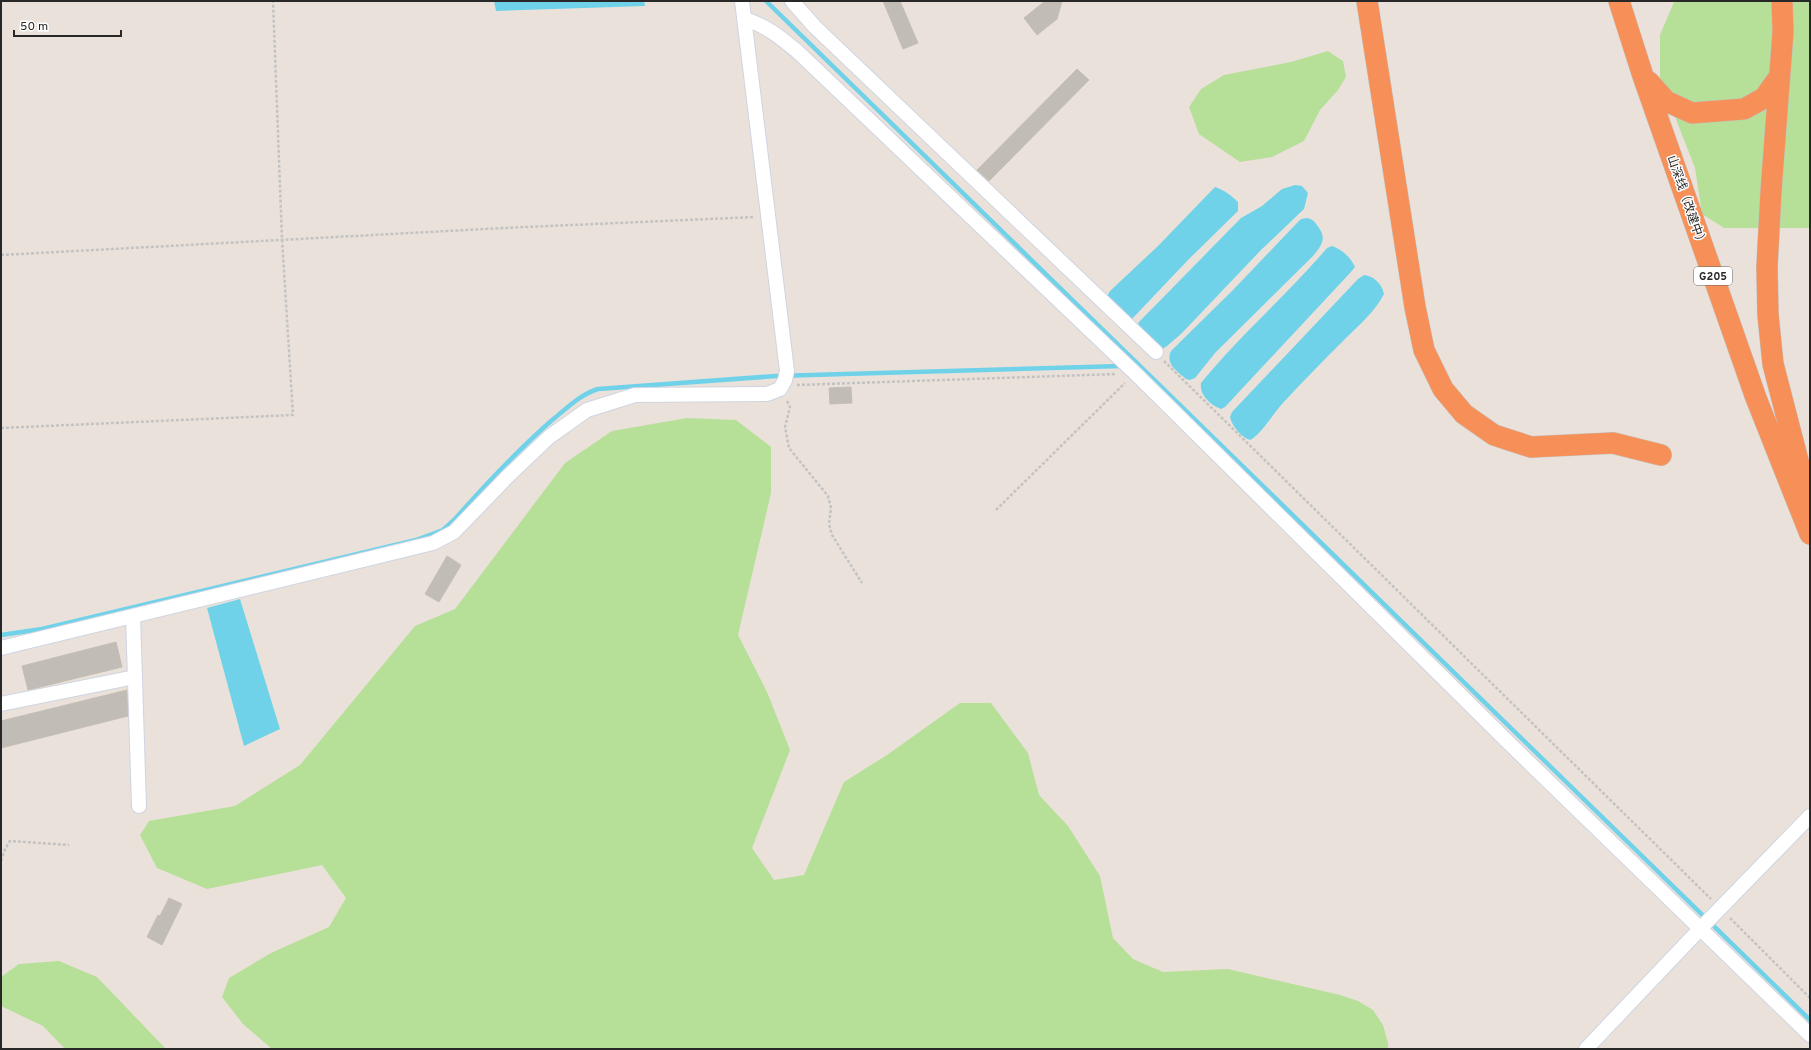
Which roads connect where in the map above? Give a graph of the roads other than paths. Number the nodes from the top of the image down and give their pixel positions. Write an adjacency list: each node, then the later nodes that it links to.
1 (742, 1): 6 (street)
2 (792, 1): 9 (street)
3 (1367, 1): 10 (highway)
4 (1782, 1): 8 (highway)
5 (1621, 8): 7 (highway, 山深线（改建中） / G205)
6 (744, 19): 13 (street); 19 (street)
7 (1643, 76): 8 (highway); 12 (highway, 山深线（改建中） / G205)
8 (1779, 77): 11 (highway)
9 (1156, 352)
10 (1662, 456)
11 (1810, 498)
12 (1810, 534)
13 (133, 616): 14 (street); 15 (street)
14 (1, 648)
15 (135, 677): 16 (street); 17 (street)
16 (1, 704)
17 (139, 806)
18 (1810, 816): 19 (street)
19 (1700, 929): 20 (street); 21 (street)
20 (1810, 1036)
21 (1586, 1049)

